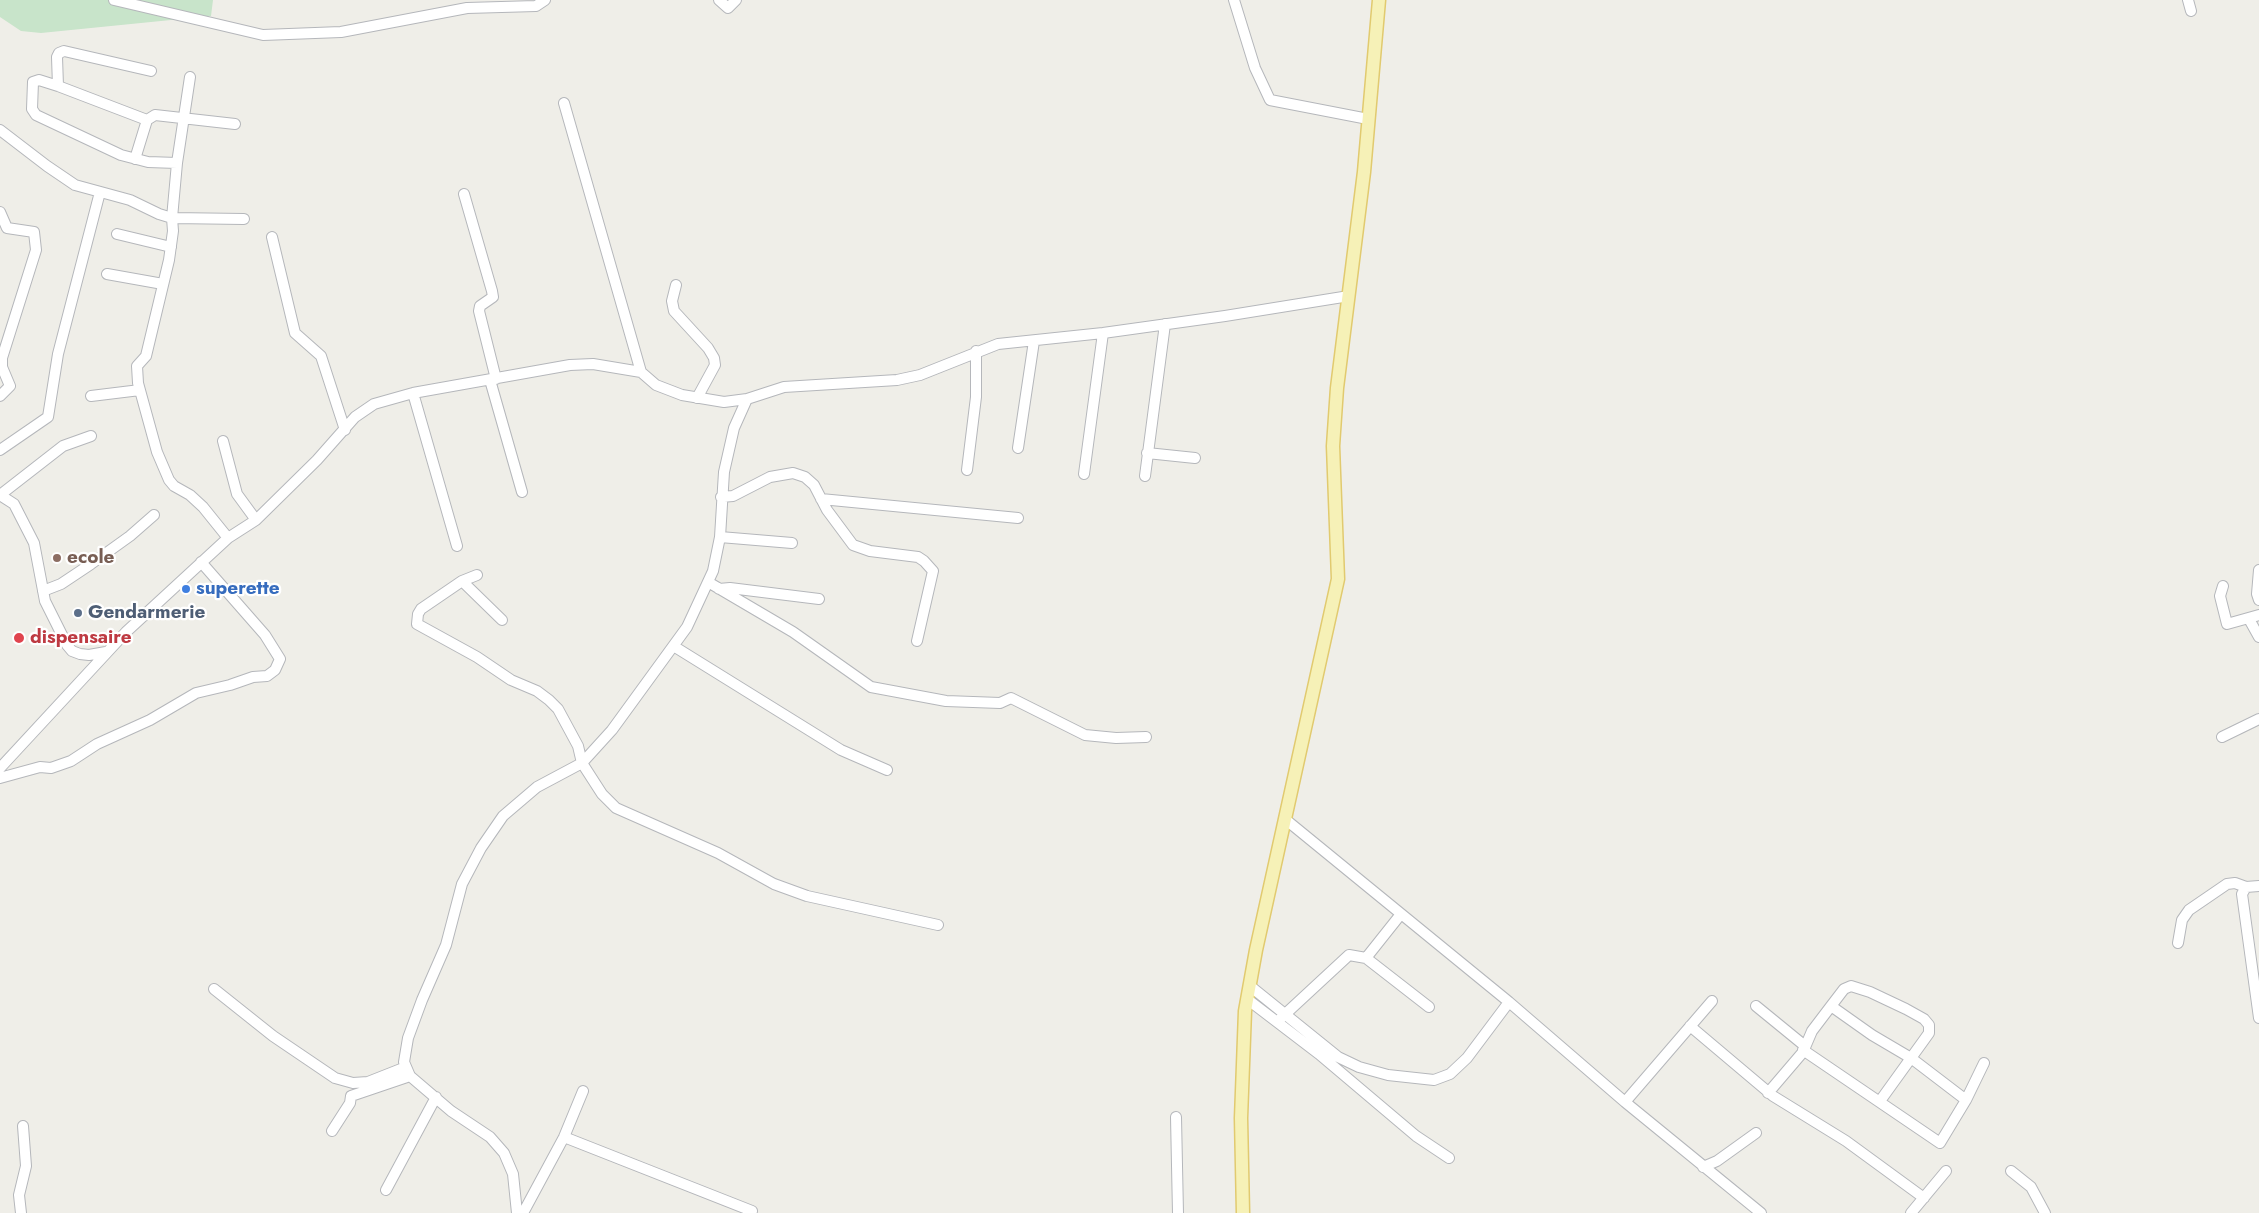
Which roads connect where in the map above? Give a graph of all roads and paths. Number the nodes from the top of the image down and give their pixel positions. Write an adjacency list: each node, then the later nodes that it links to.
1 (114, 0): 10 (street)
2 (460, 0): 10 (street)
3 (545, 0): 9 (street)
4 (719, 0): 5 (street)
5 (736, 0)
6 (1234, 0): 17 (street)
7 (1379, 0): 17 (main road)
8 (2188, 0): 11 (street)
9 (535, 3): 10 (street)
10 (475, 8)
11 (2191, 11)
12 (151, 71): 14 (street)
13 (190, 77): 16 (street)
14 (58, 86): 18 (street); 21 (street)
15 (564, 103): 39 (street)
16 (183, 119): 18 (street); 19 (street); 22 (street)
17 (1368, 119): 34 (main road)
18 (147, 120): 21 (street)
19 (235, 124)
20 (0, 130): 23 (street)
21 (135, 159): 22 (street)
22 (177, 163): 26 (street)
23 (100, 192): 26 (street); 51 (street)
24 (464, 194): 40 (street)
25 (0, 212): 43 (street)
26 (172, 218): 27 (street); 30 (street)
27 (244, 219)
28 (116, 234): 30 (street)
29 (272, 238): 47 (street)
30 (171, 247): 32 (street)
31 (107, 274): 32 (street)
32 (163, 284): 41 (street)
33 (676, 285): 45 (street)
34 (1349, 296): 35 (street); 92 (main road)
35 (1165, 324): 36 (street); 52 (street)
36 (1103, 333): 37 (street); 55 (street)
37 (1034, 341): 38 (street); 50 (street)
38 (976, 351): 46 (street); 54 (street)
39 (641, 372): 40 (street); 45 (street)
40 (493, 379): 42 (street); 57 (street)
41 (140, 390): 44 (street); 65 (street)
42 (413, 393): 47 (street); 67 (street)
43 (0, 396)
44 (91, 396)
45 (697, 398): 46 (street)
46 (747, 399): 59 (street)
47 (344, 430): 63 (street)
48 (90, 436): 58 (street)
49 (223, 441): 63 (street)
50 (1018, 448)
51 (0, 450)
52 (1147, 453): 53 (street); 56 (street)
53 (1195, 458)
54 (967, 470)
55 (1084, 474)
56 (1145, 476)
57 (522, 492)
58 (0, 495): 75 (street)
59 (721, 497): 60 (street); 64 (street)
60 (821, 499): 62 (street); 82 (street)
61 (154, 514): 75 (street)
62 (1018, 518)
63 (256, 520): 65 (street)
64 (720, 537): 66 (street); 72 (street)
65 (228, 538): 68 (street)
66 (792, 543)
67 (457, 546)
68 (201, 562): 84 (street); 91 (street)
69 (2259, 570): 77 (street)
70 (477, 576): 71 (street)
71 (462, 581): 80 (street); 88 (street)
72 (708, 582): 74 (street); 83 (street)
73 (2223, 586): 79 (street)
74 (719, 589): 76 (street); 86 (street)
75 (43, 592): 84 (street)
76 (819, 599)
77 (2259, 600)
78 (2259, 615): 79 (street)
79 (2249, 619): 81 (street)
80 (502, 620)
81 (2259, 637)
82 (917, 641)
83 (675, 647): 88 (street); 90 (street)
84 (106, 652): 89 (street)
85 (2259, 719): 87 (street)
86 (1146, 737)
87 (2222, 737)
88 (582, 762): 96 (street); 114 (street)
89 (0, 768)
90 (887, 770)
91 (0, 778)
92 (1285, 819): 95 (street); 99 (main road)
93 (2259, 886): 94 (street)
94 (2246, 887): 97 (street); 108 (street)
95 (1401, 914): 98 (street); 103 (street)
96 (938, 925)
97 (2178, 943)
98 (1366, 958): 106 (street); 107 (street)
99 (1250, 986): 101 (main road); 107 (street)
100 (214, 990): 114 (street)
101 (1247, 999): 109 (street); 138 (main road)
102 (1712, 1001): 110 (street)
103 (1509, 1002): 107 (street); 120 (street)
104 (1756, 1006): 111 (street)
105 (1831, 1006): 111 (street); 112 (street); 112 (street)
106 (1429, 1007)
107 (1287, 1015): 109 (street)
108 (2259, 1018)
109 (1276, 1021): 126 (street)
110 (1690, 1026): 116 (street); 120 (street)
111 (1804, 1048): 116 (street); 119 (street)
112 (1911, 1058): 118 (street); 119 (street)
113 (1984, 1063): 118 (street)
114 (408, 1072): 117 (street); 123 (street)
115 (583, 1091): 125 (street)
116 (1768, 1093): 131 (street)
117 (436, 1096): 130 (street); 134 (street)
118 (1966, 1100): 119 (street)
119 (1880, 1101)
120 (1625, 1102): 127 (street)
121 (1176, 1117): 137 (street)
122 (23, 1126): 133 (street)
123 (332, 1131)
124 (1756, 1133): 127 (street)
125 (564, 1137): 135 (street); 136 (street)
126 (1449, 1158)
127 (1704, 1167): 139 (street)
128 (1946, 1171): 131 (street)
129 (2011, 1171): 140 (street)
130 (386, 1190)
131 (1924, 1198): 132 (street)
132 (1913, 1212)
133 (21, 1213)
134 (517, 1213)
135 (523, 1213)
136 (751, 1213)
137 (1178, 1213)
138 (1243, 1213)
139 (1761, 1213)
140 (2046, 1213)

